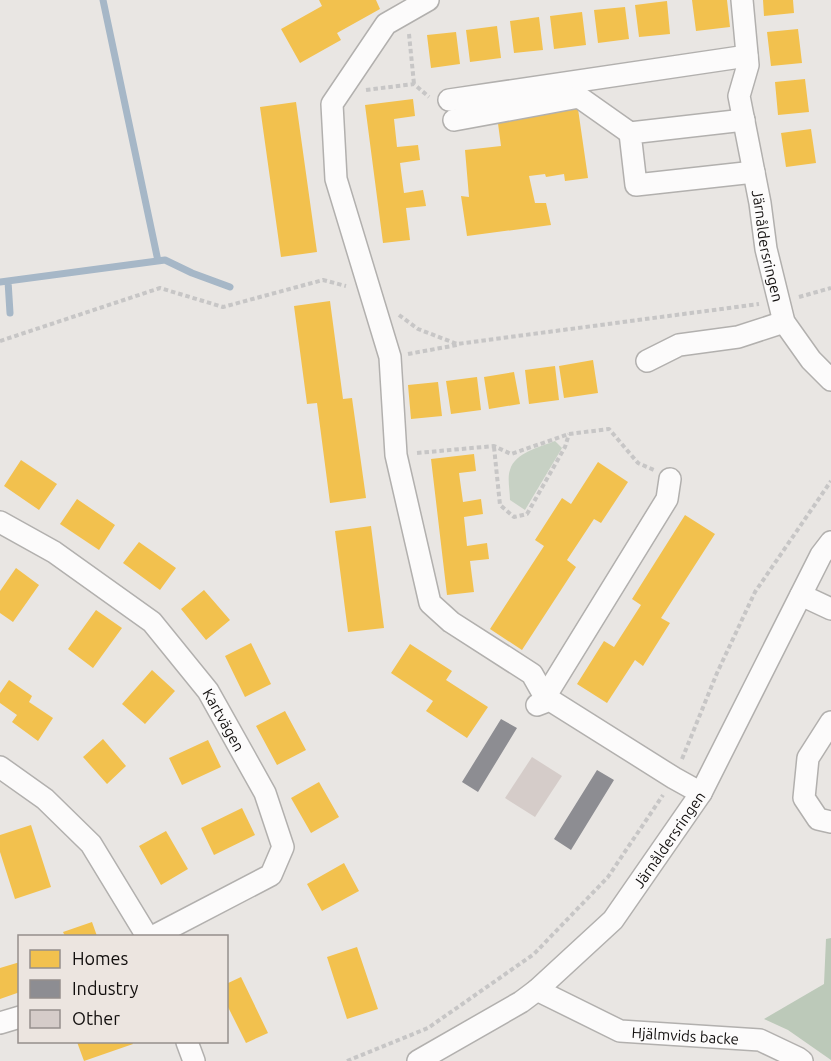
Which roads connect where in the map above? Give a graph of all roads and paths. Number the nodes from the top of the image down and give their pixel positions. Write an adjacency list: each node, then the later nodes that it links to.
1 (428, 0): 3 (street)
2 (742, 0): 4 (street)
3 (400, 16): 5 (street); 6 (path)
4 (747, 56): 7 (street); 8 (street, Järnåldersringen)
5 (350, 78): 6 (path); 12 (street)
6 (414, 84): 7 (path)
7 (451, 110): 9 (street)
8 (744, 120): 9 (street); 10 (street, Järnåldersringen)
9 (630, 133): 10 (street)
10 (754, 172): 13 (street, Järnåldersringen)
11 (831, 288): 13 (path)
12 (370, 293): 14 (path); 15 (path); 16 (street)
13 (782, 311): 15 (path); 17 (street); 18 (street, Järnåldersringen)
14 (0, 341)
15 (457, 344): 16 (path)
16 (390, 357): 21 (street)
17 (647, 361)
18 (831, 380)
19 (569, 434): 20 (path); 20 (path); 22 (path)
20 (494, 446): 21 (path)
21 (396, 455): 28 (street)
22 (670, 479): 28 (street)
23 (831, 481): 31 (path)
24 (0, 522): 35 (street, Kartvägen)
25 (831, 542): 26 (street, Järnåldersringen)
26 (801, 595): 27 (street); 32 (street, Järnåldersringen)
27 (831, 609)
28 (544, 701): 31 (street)
29 (831, 722): 33 (street)
30 (0, 767): 34 (street)
31 (674, 778): 32 (street); 41 (path)
32 (701, 793): 36 (street, Järnåldersringen)
33 (831, 822)
34 (146, 935)
35 (156, 935)
36 (537, 990): 42 (street, Järnåldersringen); 43 (street, Hjälmvids backe)
37 (18, 1018): 38 (street)
38 (0, 1023)
39 (188, 1043): 40 (street)
40 (194, 1061)
41 (347, 1061)
42 (418, 1061)
43 (802, 1061)

